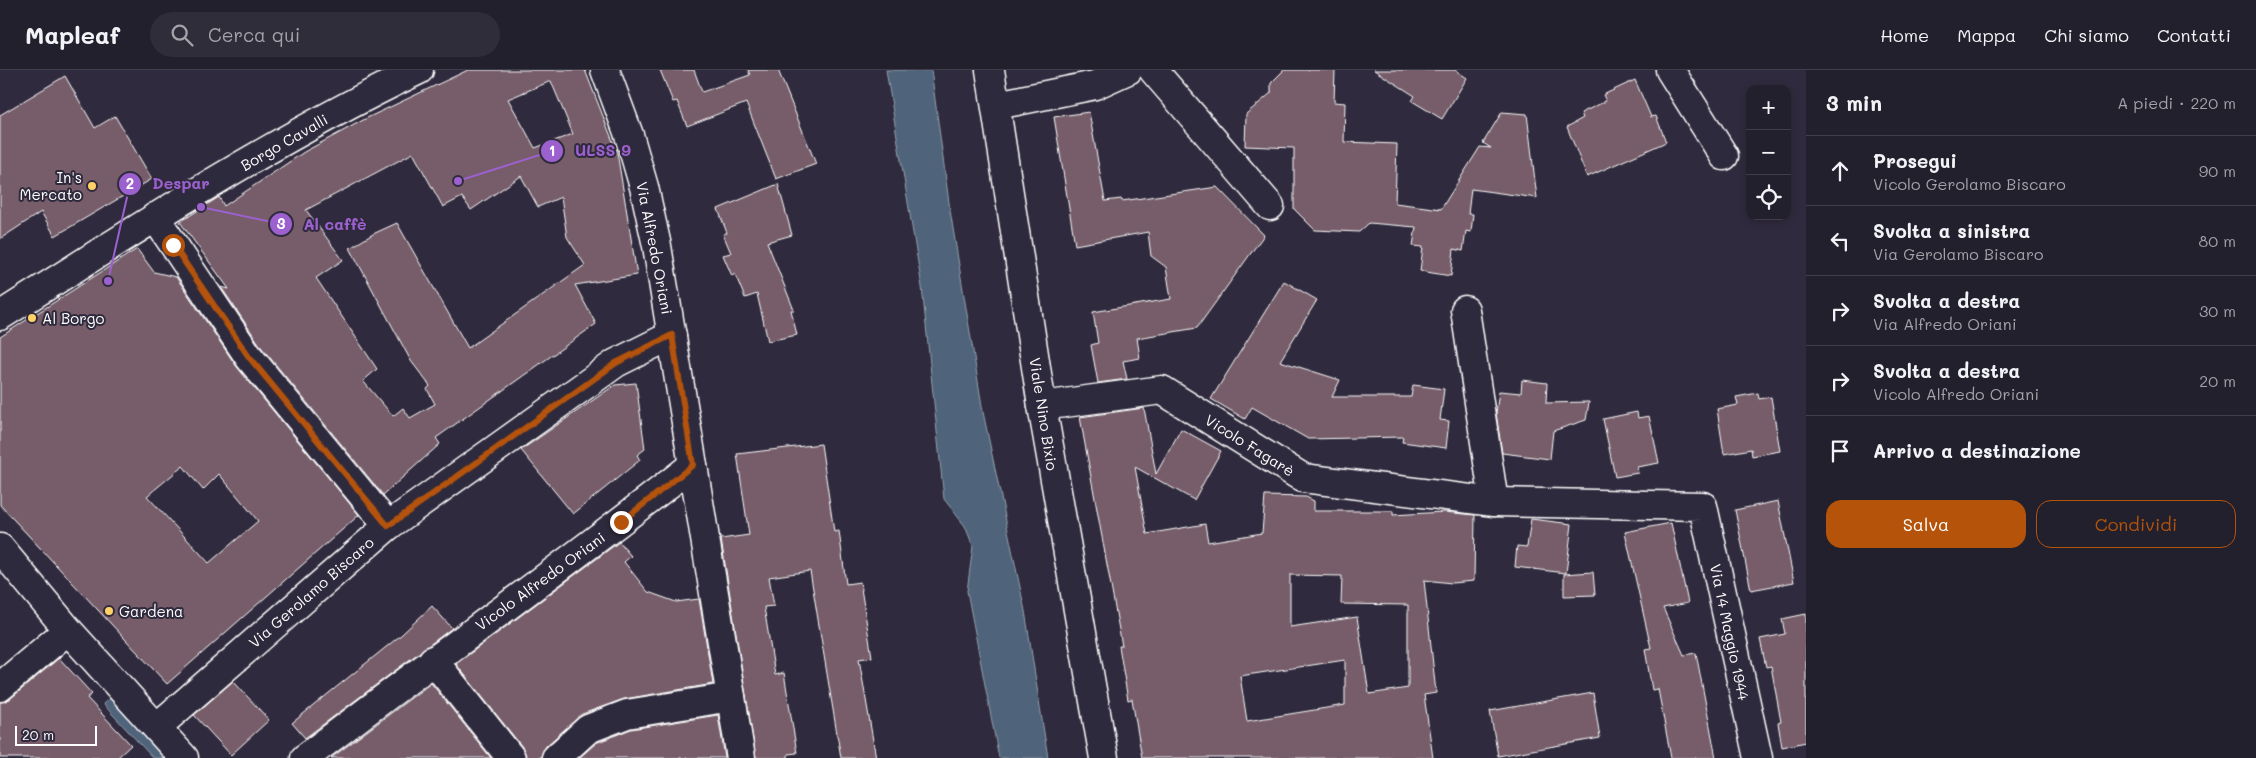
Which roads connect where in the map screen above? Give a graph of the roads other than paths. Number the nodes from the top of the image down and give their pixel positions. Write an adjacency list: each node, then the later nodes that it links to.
1 (419, 70): 10 (street, Borgo Cavalli)
2 (605, 70): 13 (street, Via Alfredo Oriani)
3 (990, 70): 7 (street, Viale Nino Bixio)
4 (1128, 70): 7 (street)
5 (1153, 70): 9 (street)
6 (1670, 70): 8 (street)
7 (997, 105): 14 (street, Viale Nino Bixio)
8 (1724, 156)
9 (1270, 206)
10 (154, 217): 12 (street, Borgo Cavalli); 18 (street)
11 (1465, 310): 16 (street)
12 (0, 316)
13 (672, 335): 15 (street, Via Alfredo Oriani); 18 (street, Via Gerolamo Biscaro)
14 (1042, 406): 16 (street, Vicolo Fagarè); 30 (street, Viale Nino Bixio)
15 (693, 465): 21 (street, Vicolo Alfredo Oriani); 23 (street, Via Alfredo Oriani)
16 (1494, 502): 17 (street, Vicolo Fagarè)
17 (1703, 506): 31 (street, Via 14 Maggio 1944)
18 (388, 526): 24 (street, Via Gerolamo Biscaro)
19 (0, 548): 20 (street)
20 (68, 630): 22 (street); 24 (street)
21 (433, 660): 26 (street, Vicolo Alfredo Oriani); 27 (street)
22 (0, 687)
23 (731, 697): 28 (street); 29 (street, Via Alfredo Oriani)
24 (157, 727): 25 (street)
25 (184, 758)
26 (305, 758)
27 (511, 758)
28 (556, 758)
29 (741, 758)
30 (1104, 758)
31 (1758, 758)

